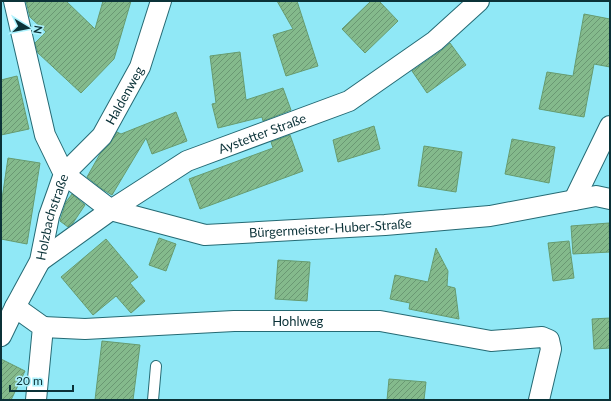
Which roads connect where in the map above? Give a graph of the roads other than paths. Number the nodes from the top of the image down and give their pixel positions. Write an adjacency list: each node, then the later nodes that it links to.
1 (14, 1): 5 (street, Holzbachstraße)
2 (161, 1): 5 (street, Haldenweg)
3 (479, 1): 8 (street, Aystetter Straße)
4 (610, 126): 7 (street)
5 (64, 174): 8 (street, Bürgermeister-Huber-Straße); 9 (street, Holzbachstraße)
6 (610, 199): 7 (street, Bürgermeister-Huber-Straße)
7 (574, 200): 8 (street, Bürgermeister-Huber-Straße)
8 (111, 210): 9 (street, Aystetter Straße)
9 (40, 261): 10 (street, Holzbachstraße)
10 (15, 307): 11 (street); 12 (street, Holzbachstraße)
11 (43, 327): 14 (street); 16 (street, Hohlweg)
12 (1, 336)
13 (156, 366): 15 (lane)
14 (36, 400)
15 (153, 400)
16 (539, 400)

